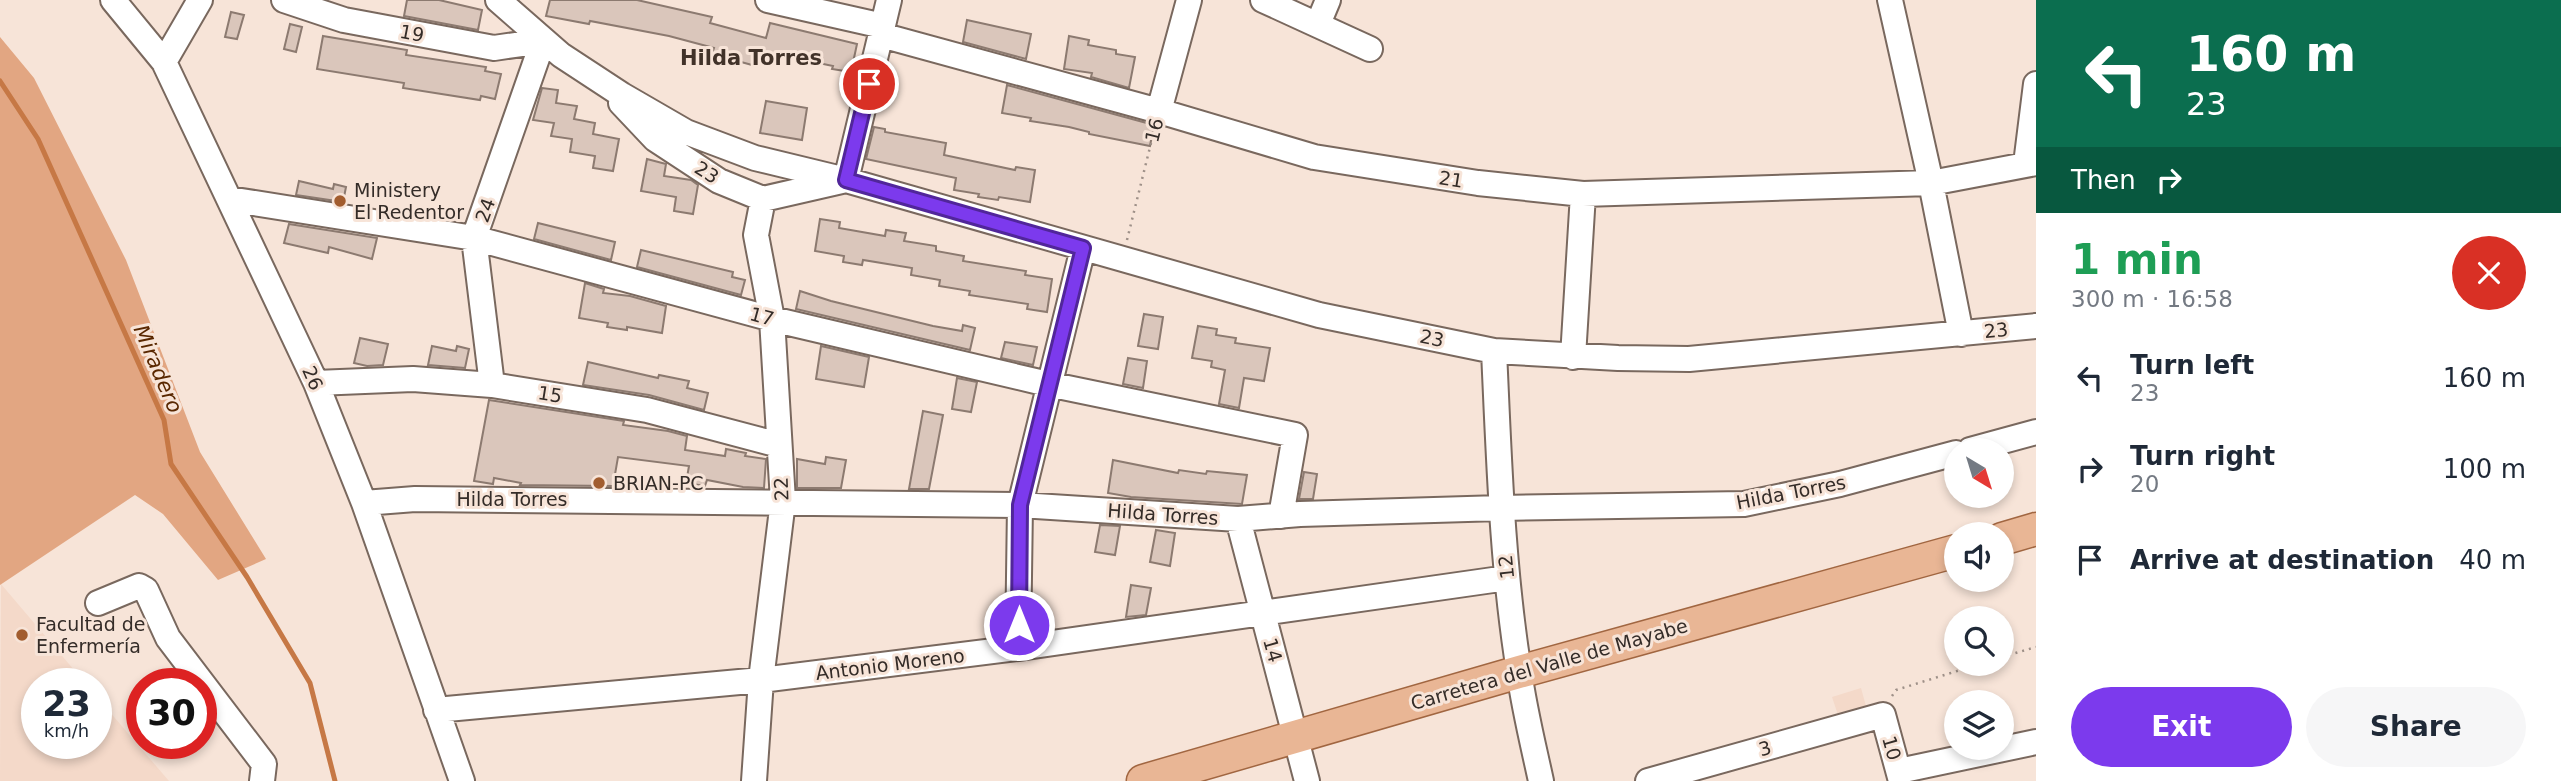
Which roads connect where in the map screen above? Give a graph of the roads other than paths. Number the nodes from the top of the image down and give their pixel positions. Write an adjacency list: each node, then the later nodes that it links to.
1 (113, 0): 16 (street, 26)
2 (200, 0): 16 (street)
3 (284, 0): 14 (street, 19)
4 (498, 0): 11 (street, 23)
5 (889, 0): 13 (street)
6 (1189, 0): 19 (street, 16)
7 (1264, 0): 12 (street)
8 (1328, 0): 12 (street)
9 (1889, 0): 22 (street)
10 (778, 2): 13 (street, 21)
11 (525, 8): 14 (street, 23)
12 (1318, 24): 15 (street)
13 (882, 30): 19 (street, 21); 21 (street)
14 (543, 41): 17 (street, 23); 26 (street, 24)
15 (1370, 49)
16 (164, 62): 24 (street, 26)
17 (595, 77): 21 (street, 23); 25 (street, 23)
18 (2036, 84): 20 (street)
19 (1159, 111): 23 (street, 21)
20 (2031, 163): 22 (street, 21)
21 (846, 180): 25 (street, 23); 27 (street, 23)
22 (1931, 183): 23 (street, 21); 30 (street)
23 (1583, 194): 32 (street)
24 (229, 199): 26 (street, 17); 33 (street, 26)
25 (763, 199): 28 (street, 22)
26 (474, 239): 28 (street, 17); 35 (street, 24)
27 (1083, 248): 31 (street, 23); 34 (street)
28 (772, 319): 34 (street, 17); 38 (street, 22)
29 (2036, 326): 30 (street, 23)
30 (1961, 334): 32 (street, 23)
31 (1494, 351): 32 (street, 23); 43 (street, 12)
32 (1573, 357)
33 (316, 383): 35 (street, 15); 41 (street, 26)
34 (1048, 384): 42 (street); 44 (street, 17)
35 (492, 385): 38 (street, 15)
36 (2036, 432): 37 (street)
37 (2014, 438)
38 (779, 444): 40 (street, 22)
39 (1944, 456): 43 (street, Hilda Torres)
40 (783, 501): 41 (street, Hilda Torres); 42 (street, Hilda Torres); 54 (street, 22)
41 (364, 503): 55 (street, 26)
42 (1020, 505): 45 (street, Hilda Torres); 52 (street)
43 (1501, 508): 44 (street, Hilda Torres); 49 (street, 12)
44 (1281, 516): 45 (street, Hilda Torres)
45 (1238, 519): 51 (street, 14)
46 (2036, 529): 47 (main road)
47 (2014, 535)
48 (1944, 554): 53 (main road, Carretera del Valle de Mayabe)
49 (1507, 578): 51 (street, Antonio Moreno); 53 (street, 12)
50 (98, 603): 60 (street)
51 (1263, 614): 52 (street, Antonio Moreno); 57 (street, 14)
52 (1018, 649): 54 (street, Antonio Moreno)
53 (1519, 672): 57 (main road, Carretera del Valle de Mayabe); 65 (street, 12)
54 (761, 680): 55 (street, Antonio Moreno); 62 (street, 22)
55 (436, 710): 61 (street, 26)
56 (1883, 715): 59 (street, 10); 66 (street, 3)
57 (1297, 735): 63 (main road, Carretera del Valle de Mayabe); 64 (street, 14)
58 (2036, 742): 59 (street)
59 (1900, 776)
60 (262, 781)
61 (462, 781)
62 (754, 781)
63 (1143, 781)
64 (1307, 781)
65 (1541, 781)
66 (1648, 781)

